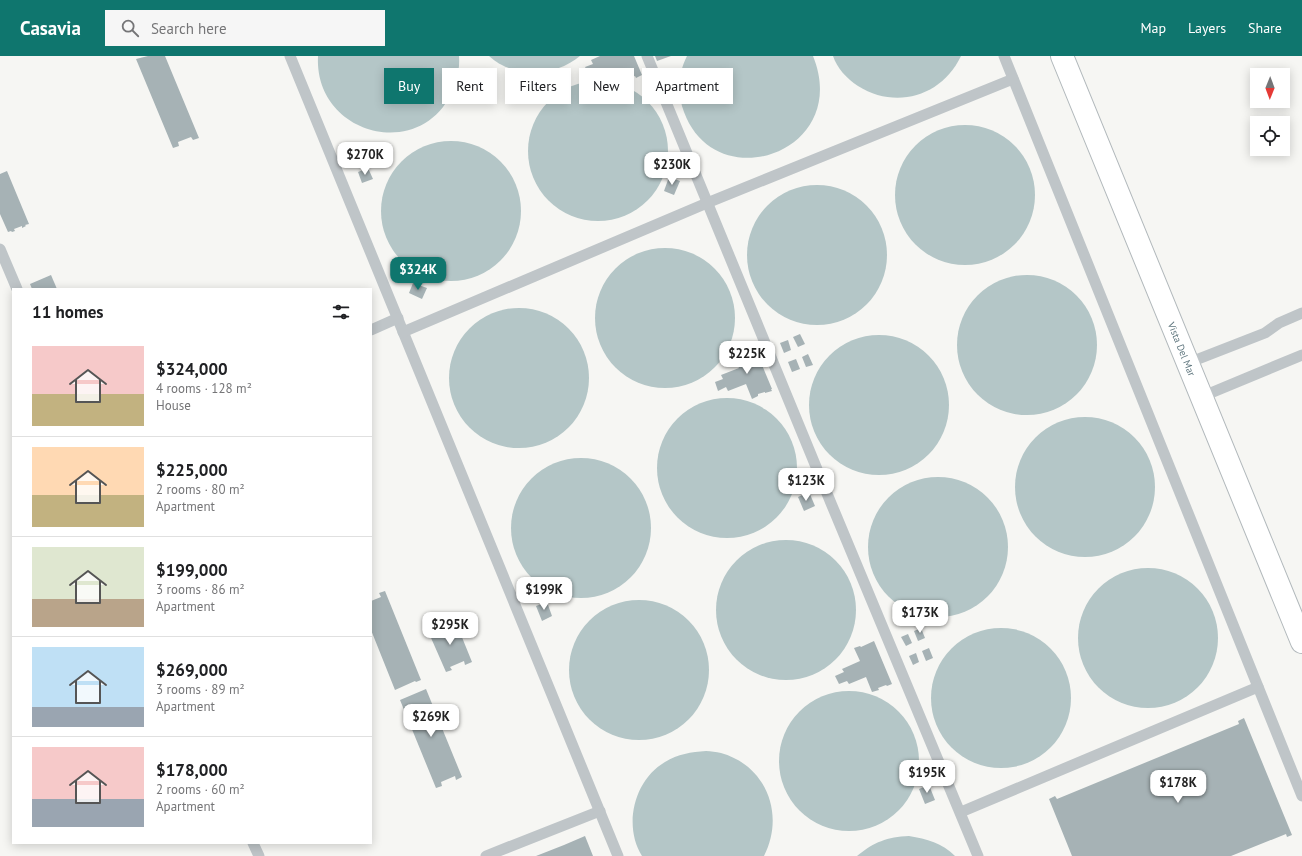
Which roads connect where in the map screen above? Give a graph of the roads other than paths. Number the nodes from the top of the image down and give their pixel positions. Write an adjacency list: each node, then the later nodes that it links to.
1 (290, 56): 10 (lane)
2 (647, 56): 6 (lane)
3 (1004, 56): 5 (lane)
4 (1062, 56): 14 (main road, Vista Del Mar)
5 (1013, 79): 6 (lane); 17 (lane)
6 (707, 202): 12 (lane); 20 (lane)
7 (0, 249): 8 (lane)
8 (17, 288)
9 (1302, 313): 14 (lane)
10 (398, 318): 11 (lane); 12 (lane)
11 (372, 330)
12 (403, 332): 19 (lane)
13 (1302, 355): 15 (lane)
14 (1188, 363): 15 (main road, Vista Del Mar)
15 (1201, 397): 16 (main road, Vista Del Mar)
16 (1302, 642)
17 (1258, 687): 18 (lane); 20 (lane)
18 (1302, 796)
19 (600, 811): 23 (lane); 24 (lane)
20 (961, 812): 25 (lane)
21 (253, 844): 22 (lane)
22 (259, 856)
23 (486, 856)
24 (618, 856)
25 (978, 856)

